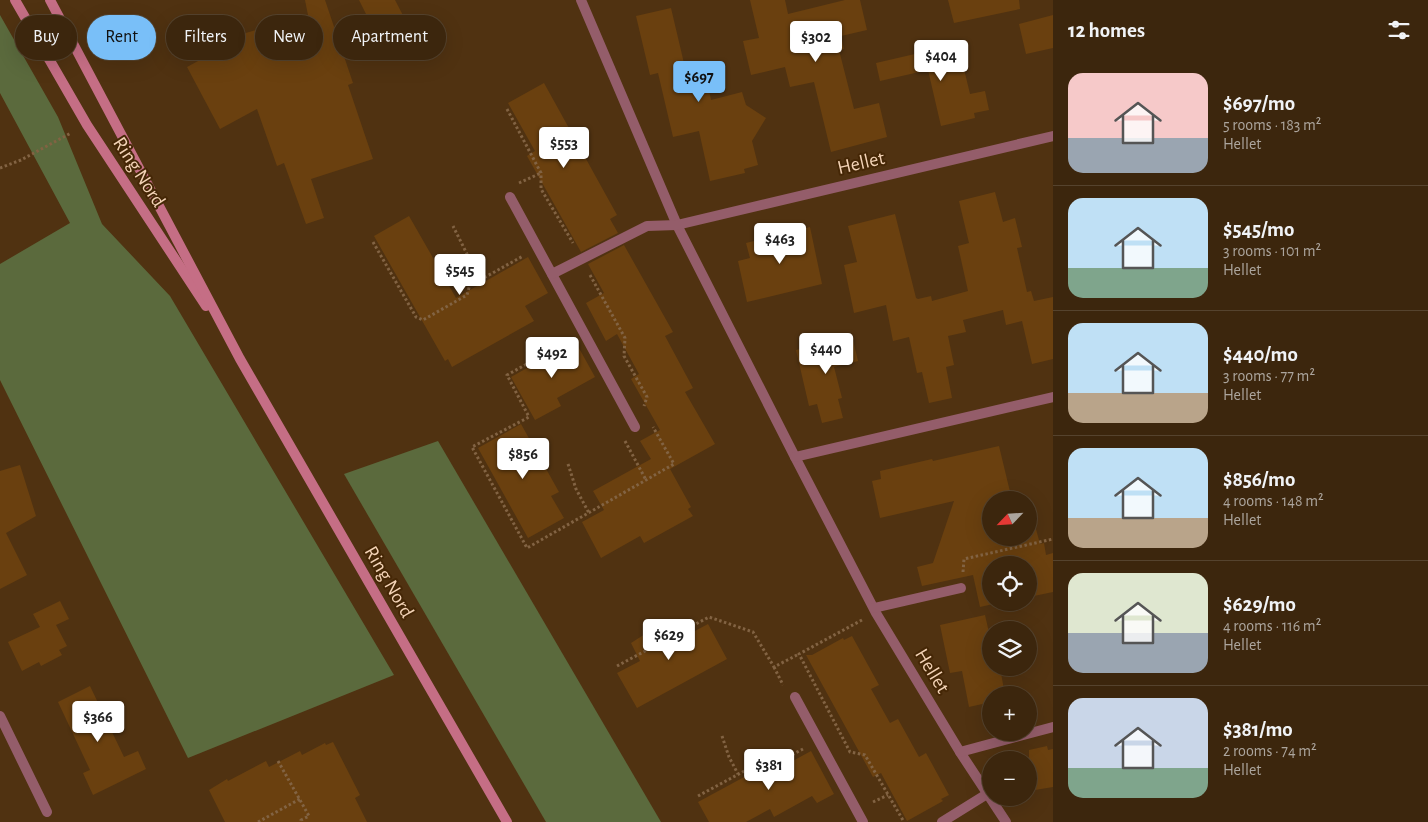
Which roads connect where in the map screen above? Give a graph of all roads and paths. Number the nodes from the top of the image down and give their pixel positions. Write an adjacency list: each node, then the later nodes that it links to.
1 (15, 0): 5 (main road, Ring Nord)
2 (50, 0): 17 (main road, Ring Nord)
3 (581, 0): 9 (street, Hellet)
4 (508, 109): 13 (path)
5 (87, 125): 7 (path); 17 (main road, Ring Nord)
6 (1053, 136): 9 (street, Hellet)
7 (0, 168)
8 (510, 197): 12 (street)
9 (677, 225): 13 (street, Hellet); 23 (street, Hellet)
10 (453, 226): 15 (path)
11 (373, 242): 15 (path)
12 (537, 247): 14 (street); 15 (path)
13 (582, 259): 14 (street, Hellet); 19 (path)
14 (552, 274): 16 (street)
15 (480, 280)
16 (583, 332): 21 (street); 26 (path)
17 (240, 359): 48 (main road, Ring Nord)
18 (1053, 397): 23 (street)
19 (643, 409)
20 (651, 422): 25 (path)
21 (635, 427)
22 (622, 435): 25 (path)
23 (795, 457): 29 (street, Hellet)
24 (568, 464): 26 (path)
25 (646, 480): 26 (path)
26 (589, 512)
27 (1053, 539): 28 (path)
28 (961, 588): 29 (street)
29 (875, 610): 30 (path); 37 (street, Hellet)
30 (799, 654): 31 (path); 50 (path)
31 (617, 666)
32 (795, 697): 36 (street)
33 (0, 716): 45 (street)
34 (1053, 727): 37 (street)
35 (722, 736): 39 (path)
36 (819, 740): 39 (path); 49 (street)
37 (960, 752): 40 (street, Hellet)
38 (278, 761): 43 (path)
39 (738, 774): 41 (path)
40 (982, 788)
41 (698, 796)
42 (982, 797): 51 (street)
43 (300, 799): 46 (path); 47 (path)
44 (995, 806): 52 (street, Hellet)
45 (47, 812)
46 (258, 822)
47 (302, 822)
48 (507, 822)
49 (864, 822)
50 (904, 822)
51 (942, 822)
52 (1006, 822)

